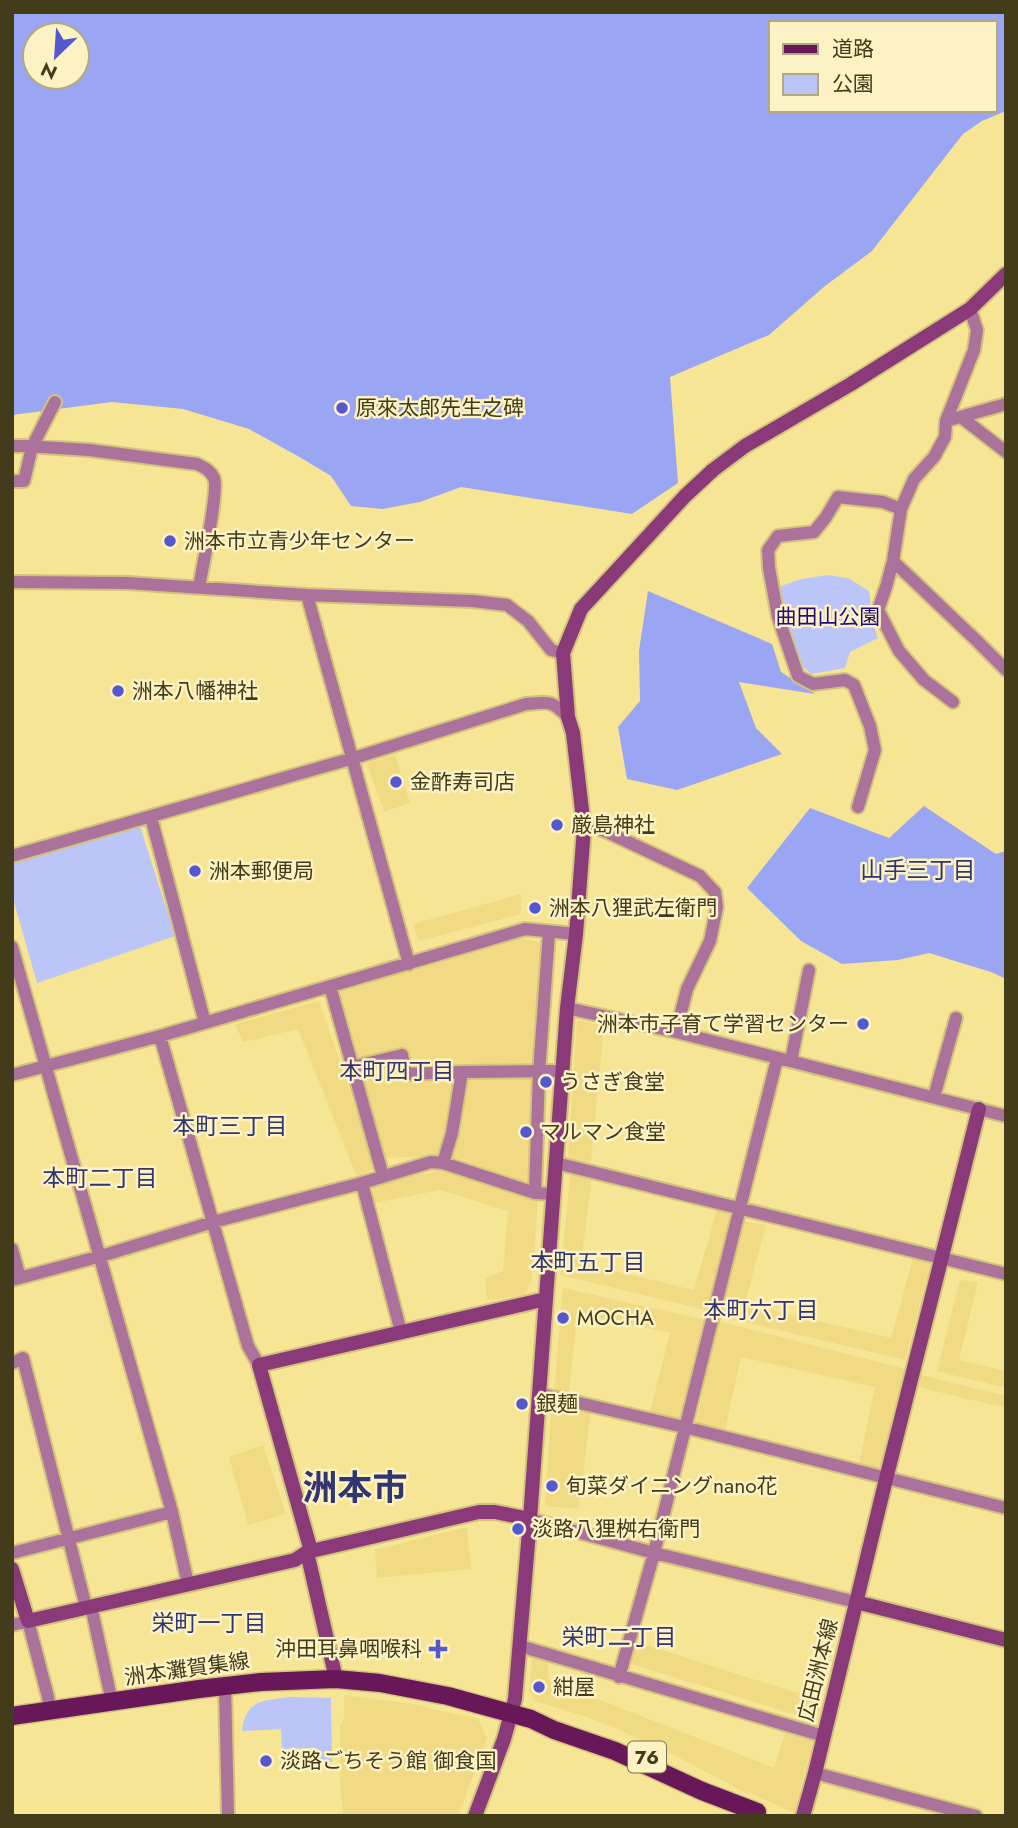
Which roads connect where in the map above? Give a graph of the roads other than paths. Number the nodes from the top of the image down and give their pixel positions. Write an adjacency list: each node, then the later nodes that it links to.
1 (1006, 274): 2 (street)
2 (970, 309): 6 (street); 16 (street)
3 (55, 402): 8 (street)
4 (1006, 404): 5 (street)
5 (961, 417): 6 (street); 9 (street)
6 (946, 421): 11 (street)
7 (12, 446): 8 (street)
8 (32, 447): 10 (street); 14 (street)
9 (1006, 452)
10 (12, 481)
11 (901, 509): 12 (street); 21 (street)
12 (893, 561): 17 (street); 18 (street)
13 (12, 582): 14 (street)
14 (198, 587): 15 (street)
15 (307, 595): 16 (street); 20 (street)
16 (562, 653): 19 (street)
17 (1006, 670)
18 (953, 702)
19 (568, 717): 20 (street); 23 (street)
20 (352, 759): 22 (street); 28 (street)
21 (858, 807)
22 (151, 817): 24 (street); 33 (street)
23 (584, 828): 26 (street); 34 (street)
24 (12, 856)
25 (549, 932): 26 (street); 28 (street); 42 (street)
26 (576, 934): 31 (street)
27 (12, 947): 38 (street)
28 (409, 964): 30 (street)
29 (809, 970): 37 (street)
30 (330, 986): 33 (street); 39 (street)
31 (567, 1008): 34 (street); 48 (street)
32 (956, 1018): 44 (street)
33 (205, 1023): 35 (street)
34 (676, 1032): 36 (street)
35 (160, 1036): 38 (street); 54 (street)
36 (777, 1059): 37 (street); 53 (street)
37 (791, 1061): 44 (street)
38 (45, 1066): 43 (street); 56 (street)
39 (352, 1068): 41 (street); 49 (street)
40 (554, 1071): 42 (street)
41 (461, 1072): 42 (street); 47 (street)
42 (539, 1072): 51 (street)
43 (12, 1075)
44 (934, 1097): 45 (street)
45 (979, 1109): 46 (street); 57 (street)
46 (1006, 1116)
47 (443, 1163): 49 (street); 51 (street)
48 (556, 1163): 52 (street); 53 (street)
49 (383, 1176): 50 (street)
50 (362, 1183): 54 (street); 61 (street)
51 (535, 1193): 52 (street)
52 (554, 1194): 60 (street)
53 (739, 1208): 57 (street); 65 (street)
54 (213, 1222): 56 (street); 63 (street)
55 (12, 1249): 59 (street)
56 (101, 1256): 59 (street); 68 (street)
57 (942, 1259): 58 (street); 66 (street)
58 (1006, 1274)
59 (16, 1279)
60 (546, 1299): 61 (street); 64 (street)
61 (401, 1332): 63 (street)
62 (12, 1363): 70 (street)
63 (258, 1364): 71 (street)
64 (540, 1394): 65 (street); 69 (street)
65 (684, 1427): 66 (street); 73 (street)
66 (886, 1479): 67 (street); 76 (street)
67 (1006, 1508)
68 (172, 1512): 70 (street); 75 (street)
69 (530, 1519): 71 (street); 73 (street); 81 (street)
70 (69, 1539): 72 (street); 77 (street)
71 (309, 1552): 75 (street); 83 (street)
72 (12, 1553)
73 (654, 1553): 76 (street); 82 (street)
74 (12, 1569): 78 (street)
75 (188, 1584): 77 (street)
76 (856, 1602): 80 (street, 広田洲本線); 89 (street, 広田洲本線)
77 (88, 1606): 78 (street); 85 (street)
78 (28, 1621): 79 (street); 86 (street)
79 (12, 1625)
80 (1006, 1640)
81 (520, 1646): 82 (street); 87 (street)
82 (619, 1676): 89 (street)
83 (336, 1679): 84 (main road, 洲本灘賀集線 / 76); 87 (main road, 洲本灘賀集線 / 76)
84 (225, 1686): 85 (main road, 洲本灘賀集線 / 76); 92 (street)
85 (112, 1702): 86 (main road, 洲本灘賀集線 / 76)
86 (50, 1710): 88 (main road, 洲本灘賀集線 / 76)
87 (512, 1713): 91 (main road, 洲本灘賀集線 / 76); 93 (street)
88 (12, 1716)
89 (824, 1736): 90 (street, 広田洲本線)
90 (815, 1773): 94 (street, 広田洲本線); 95 (street)
91 (761, 1814)
92 (228, 1816)
93 (475, 1816)
94 (803, 1816)
95 (975, 1816)

